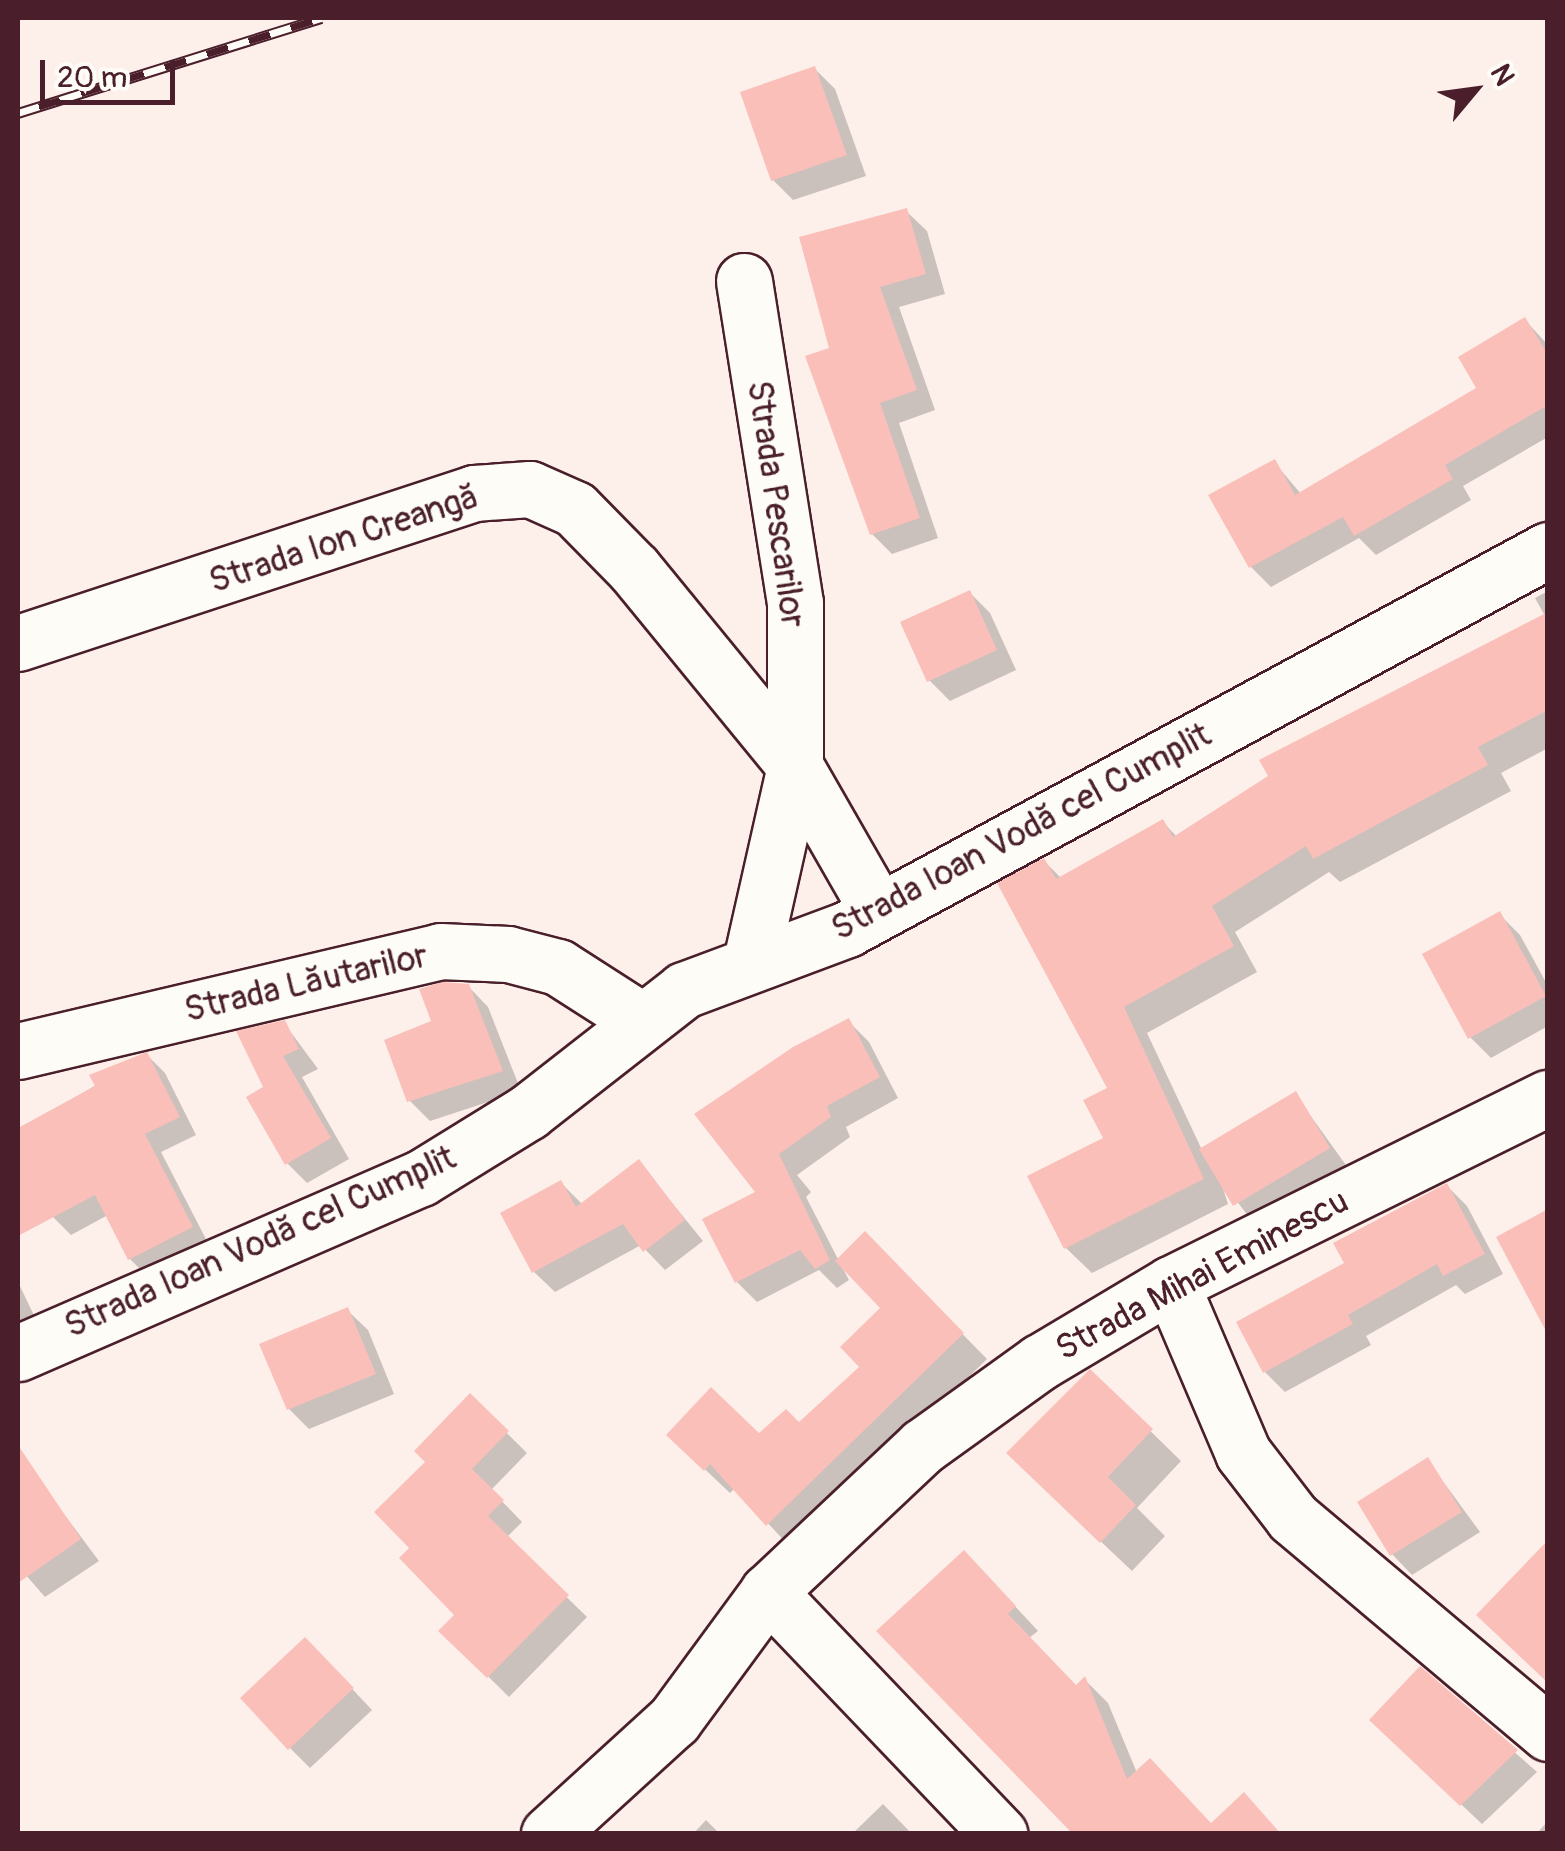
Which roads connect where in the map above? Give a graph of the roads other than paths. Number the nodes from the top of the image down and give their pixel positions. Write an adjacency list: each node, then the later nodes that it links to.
1 (744, 282): 4 (street, Strada Pescarilor)
2 (1548, 550): 5 (street, Strada Ioan Vodă cel Cumplit)
3 (18, 643): 4 (street, Strada Ion Creangă)
4 (795, 766): 5 (street, Strada Ion Creangă); 6 (street, Strada Pescarilor)
5 (878, 912): 6 (street, Strada Ioan Vodă cel Cumplit)
6 (750, 962): 7 (street, Strada Ioan Vodă cel Cumplit)
7 (640, 1020): 8 (street, Strada Lăutarilor); 11 (street, Strada Ioan Vodă cel Cumplit)
8 (18, 1052)
9 (1548, 1098): 10 (street, Strada Mihai Eminescu)
10 (1172, 1284): 12 (street, Strada Mihai Eminescu); 13 (street)
11 (18, 1353)
12 (768, 1592): 14 (street, Strada Mihai Eminescu); 15 (street)
13 (1548, 1733)
14 (549, 1834)
15 (999, 1834)

